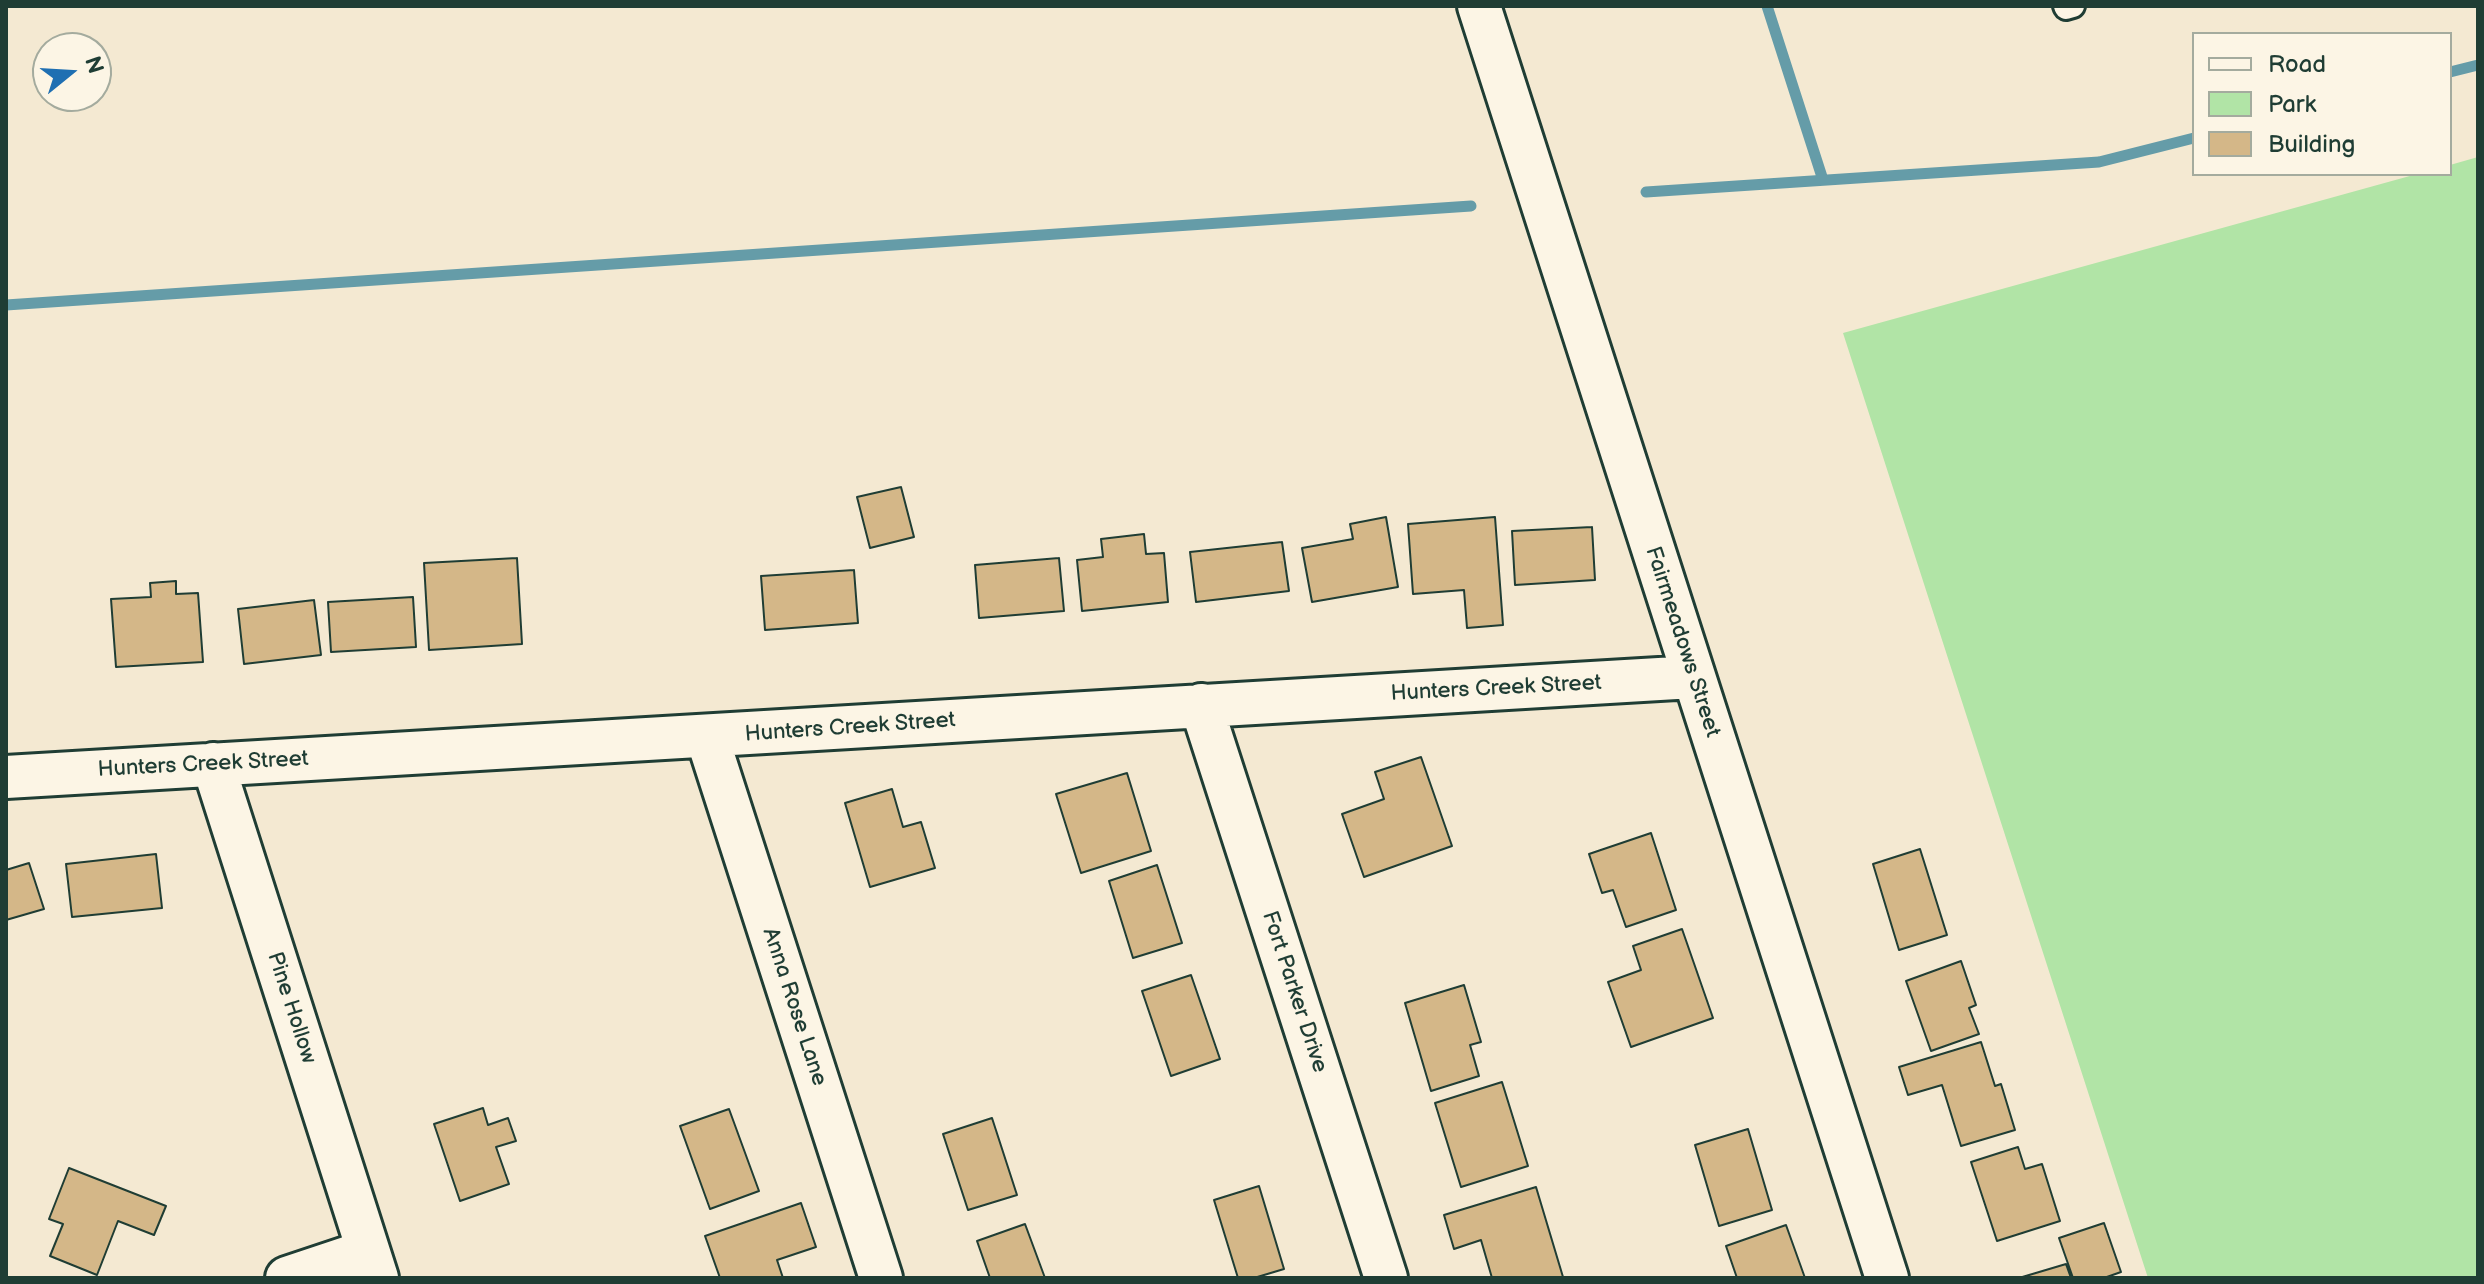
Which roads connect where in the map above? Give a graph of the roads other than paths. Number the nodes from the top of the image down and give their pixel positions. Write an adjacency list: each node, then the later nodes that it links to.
1 (1479, 6): 4 (street, Fairmeadows Street)
2 (2065, 6): 3 (lane)
3 (2073, 6)
4 (1693, 677): 5 (street, Hunters Creek Street); 13 (street, Fairmeadows Street)
5 (1201, 705): 6 (street, Hunters Creek Street); 12 (street, Fort Parker Drive)
6 (707, 737): 7 (street, Hunters Creek Street); 11 (street, Anna Rose Lane)
7 (213, 764): 8 (street, Hunters Creek Street); 9 (street, Pine Hollow)
8 (6, 777)
9 (373, 1265): 10 (street, Pine Hollow)
10 (287, 1278)
11 (881, 1278)
12 (1386, 1278)
13 (1887, 1278)

